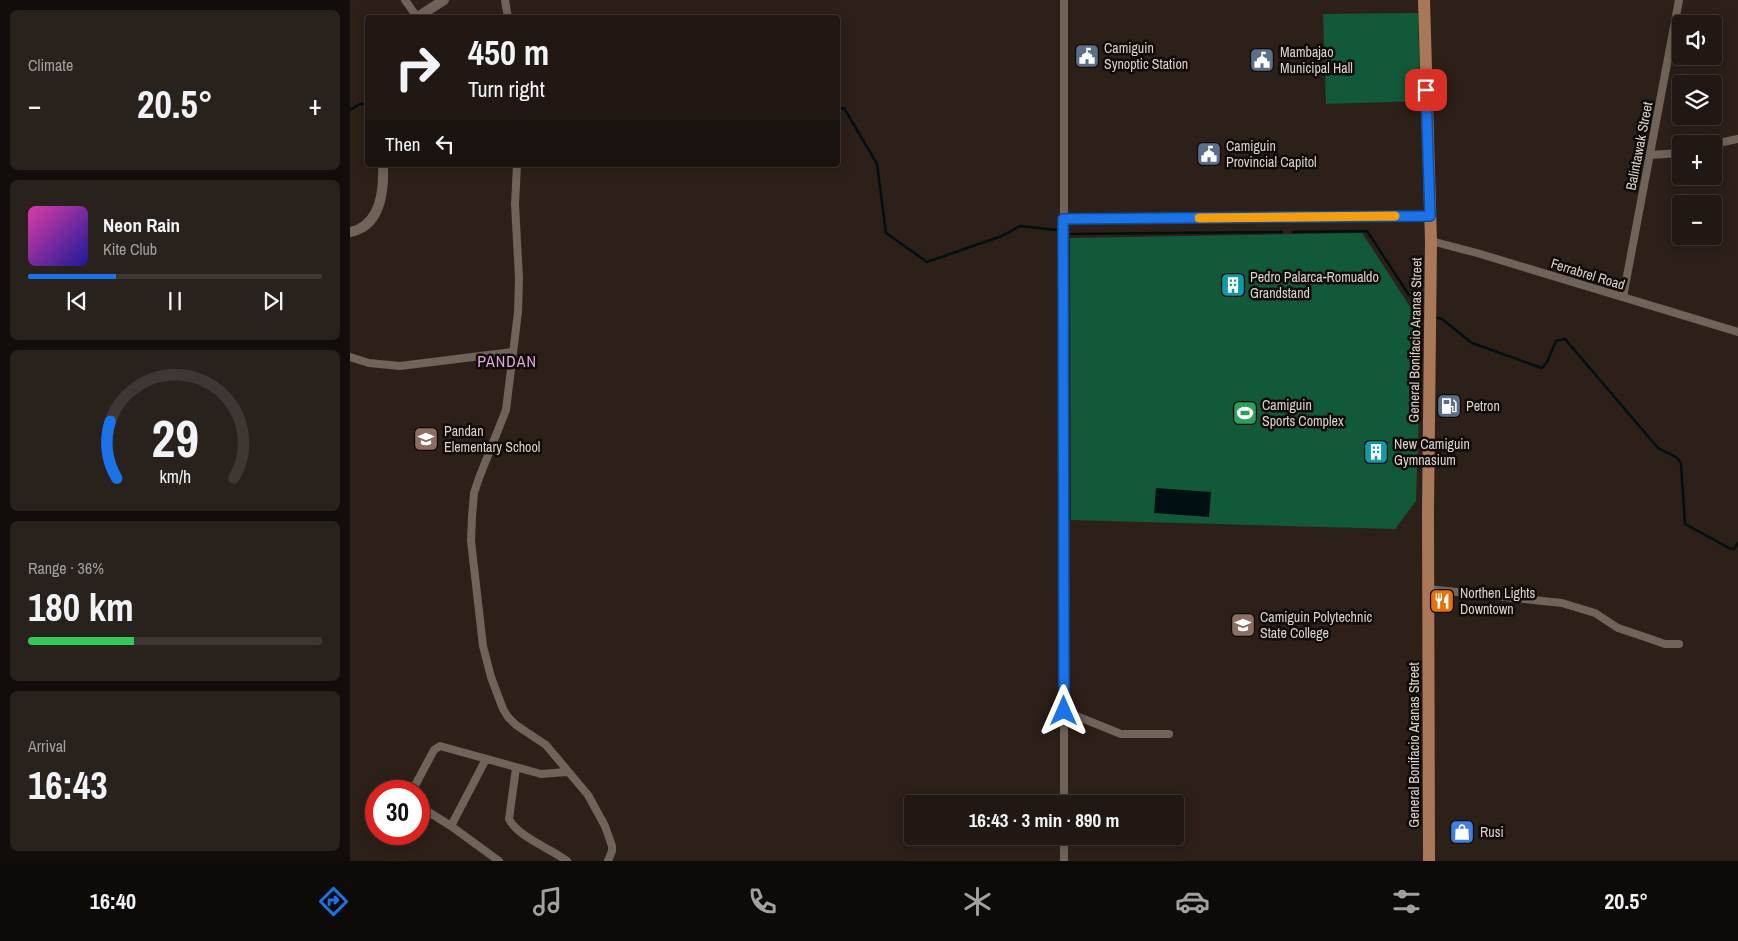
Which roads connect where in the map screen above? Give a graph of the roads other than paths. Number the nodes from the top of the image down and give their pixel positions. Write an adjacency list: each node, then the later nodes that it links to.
1 (405, 0): 7 (street)
2 (444, 0): 8 (street)
3 (505, 0): 9 (street)
4 (1064, 0): 17 (street)
5 (1424, 0): 16 (main road, General Bonifacio Aranas Street)
6 (1679, 0): 13 (street, Balintawak Street)
7 (415, 15)
8 (419, 15)
9 (508, 15)
10 (1738, 139): 11 (street)
11 (1722, 142)
12 (1672, 154): 13 (street)
13 (1650, 155): 20 (street, Balintawak Street)
14 (383, 167): 18 (street)
15 (517, 167): 22 (street)
16 (1430, 216): 17 (street); 19 (main road, General Bonifacio Aranas Street)
17 (1063, 219): 26 (street)
18 (350, 232)
19 (1431, 241): 20 (street, Ferrabrel Road); 24 (main road, General Bonifacio Aranas Street)
20 (1623, 297): 21 (street, Ferrabrel Road)
21 (1738, 332)
22 (513, 352): 23 (street); 30 (street)
23 (350, 357)
24 (1428, 589): 25 (street); 40 (main road, General Bonifacio Aranas Street)
25 (1679, 644)
26 (1064, 711): 27 (street); 32 (street)
27 (1169, 734)
28 (486, 759): 29 (street); 31 (street); 34 (street)
29 (516, 768): 30 (street); 37 (street)
30 (567, 772): 38 (street)
31 (418, 780)
32 (1064, 795)
33 (430, 813): 34 (street)
34 (451, 826): 36 (street)
35 (1064, 845): 39 (street)
36 (499, 861)
37 (567, 861)
38 (608, 861)
39 (1064, 861)
40 (1429, 861)

